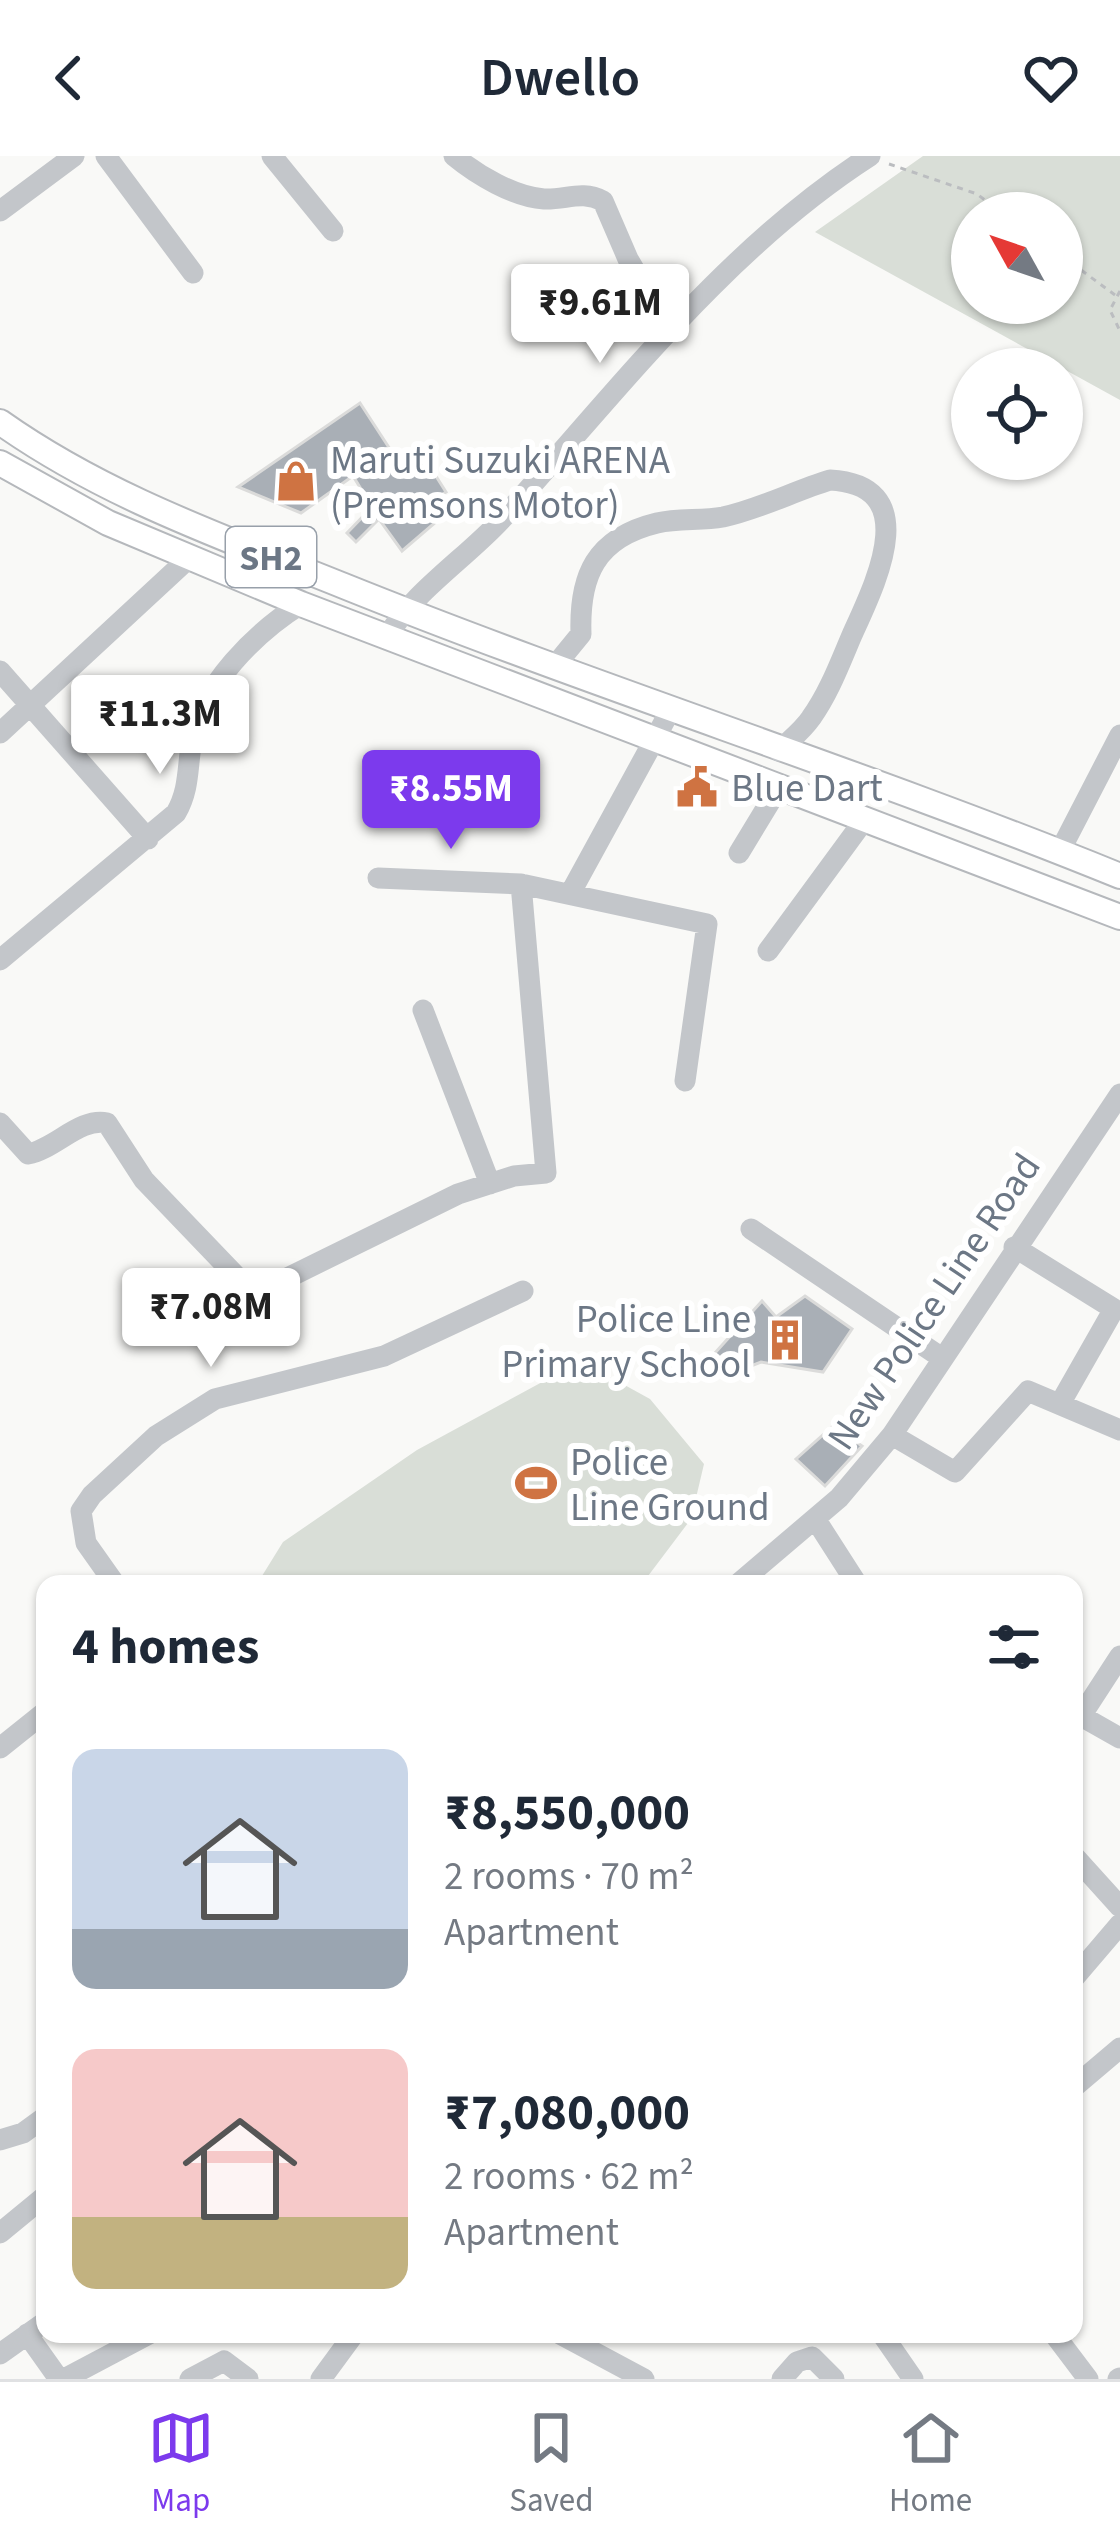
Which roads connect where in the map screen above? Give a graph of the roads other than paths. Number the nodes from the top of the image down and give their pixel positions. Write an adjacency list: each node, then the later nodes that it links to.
1 (74, 156): 6 (street)
2 (106, 156): 8 (street)
3 (454, 156): 9 (street)
4 (874, 156): 9 (street)
5 (281, 159): 7 (street)
6 (0, 211)
7 (333, 231)
8 (193, 273)
9 (670, 330): 14 (street)
10 (4, 432): 14 (main road, SH2)
11 (0, 463): 12 (main road, SH2)
12 (189, 557): 13 (main road, SH2); 18 (street)
13 (301, 604): 15 (main road, SH2); 26 (street)
14 (403, 610): 15 (street); 16 (main road, SH2)
15 (388, 636): 22 (main road, SH2)
16 (554, 667): 19 (main road, SH2); 23 (street)
17 (0, 671): 18 (street)
18 (31, 705): 20 (street); 26 (street)
19 (670, 711): 22 (street); 23 (main road, SH2)
20 (0, 733)
21 (1120, 735): 27 (street)
22 (657, 739): 24 (main road, SH2); 32 (street)
23 (779, 752): 27 (main road, SH2)
24 (779, 788): 25 (main road, SH2); 28 (street)
25 (865, 819): 33 (main road, SH2); 34 (street)
26 (148, 839): 35 (street)
27 (1060, 851): 29 (main road, SH2)
28 (740, 853)
29 (1120, 876)
30 (378, 878): 31 (street)
31 (520, 884): 32 (street); 40 (street)
32 (572, 892): 37 (street)
33 (1120, 917)
34 (768, 951)
35 (0, 960)
36 (423, 1010): 40 (street)
37 (686, 1082)
38 (1120, 1094): 42 (street, New Police Line Road)
39 (0, 1123): 40 (street)
40 (490, 1184)
41 (751, 1228): 44 (street)
42 (1014, 1247): 44 (street, New Police Line Road); 45 (street)
43 (523, 1292): 49 (street)
44 (942, 1358): 47 (street, New Police Line Road)
45 (1061, 1402): 46 (street); 47 (street)
46 (1120, 1430)
47 (892, 1435): 48 (street, New Police Line Road)
48 (816, 1520): 50 (street, New Police Line Road); 51 (street)
49 (109, 1575)
50 (749, 1575)
51 (850, 1575)
52 (1120, 1656): 53 (street)
53 (1083, 1706)
54 (1083, 1717): 56 (street)
55 (36, 1719): 57 (street)
56 (1120, 1738)
57 (0, 1748)
58 (1083, 1866): 59 (street)
59 (1120, 1907)
60 (1120, 1924): 61 (street)
61 (1083, 1967)
62 (1120, 2048): 63 (street)
63 (1083, 2079)
64 (36, 2124): 65 (street)
65 (0, 2140)
66 (36, 2203): 67 (street)
67 (0, 2233)
68 (36, 2328): 75 (street)
69 (45, 2343): 76 (street)
70 (131, 2343): 76 (street)
71 (347, 2343): 79 (street)
72 (577, 2343): 80 (street)
73 (888, 2343): 83 (street)
74 (1061, 2343): 84 (street)
75 (0, 2354)
76 (67, 2378)
77 (190, 2379): 78 (street)
78 (248, 2379)
79 (321, 2379)
80 (644, 2379)
81 (782, 2379): 82 (street)
82 (834, 2379)
83 (914, 2379)
84 (1088, 2379)

